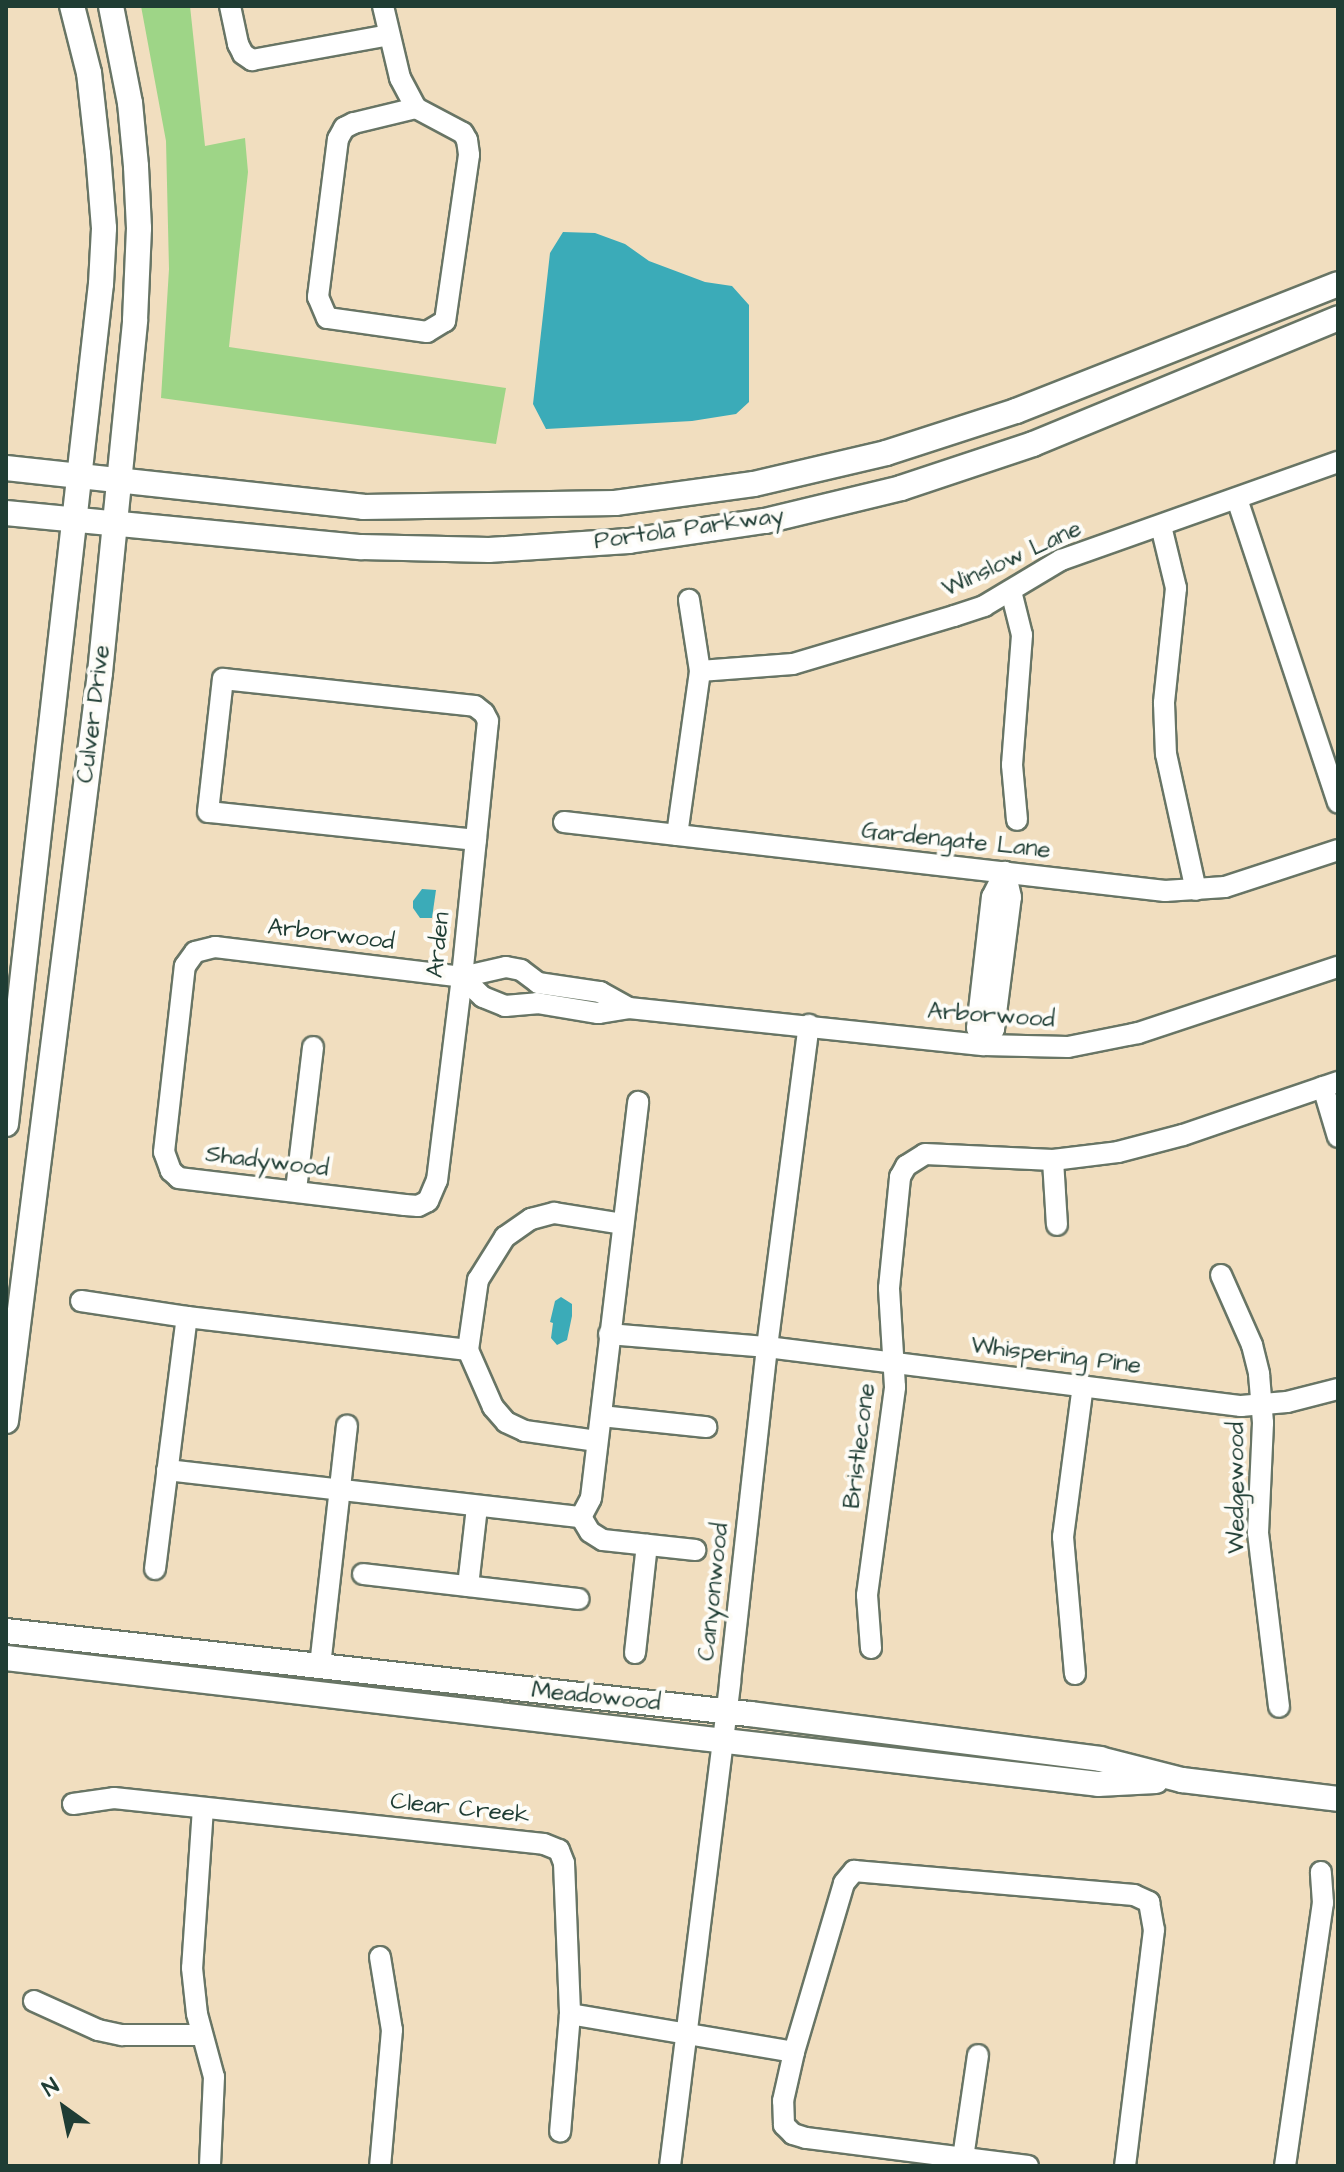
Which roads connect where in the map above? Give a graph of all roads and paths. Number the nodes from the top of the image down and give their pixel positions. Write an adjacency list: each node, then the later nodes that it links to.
1 (72, 6): 11 (main road, Culver Drive)
2 (111, 6): 12 (main road, Culver Drive)
3 (230, 6): 5 (street)
4 (383, 6): 5 (street)
5 (389, 35): 6 (street)
6 (416, 108): 6 (street)
7 (1338, 284): 12 (main road, Portola Parkway)
8 (1338, 318): 16 (main road, Portola Parkway)
9 (1338, 462): 13 (street, Winslow Lane)
10 (6, 468): 11 (main road, Portola Parkway)
11 (82, 474): 12 (main road, Portola Parkway); 15 (main road, Culver Drive)
12 (118, 478): 16 (main road, Culver Drive)
13 (1237, 499): 17 (street, Winslow Lane); 21 (street)
14 (6, 513): 15 (main road, Portola Parkway)
15 (76, 521): 16 (main road, Portola Parkway); 38 (main road, Culver Drive)
16 (113, 525): 56 (main road, Culver Drive)
17 (1161, 526): 18 (street, Winslow Lane); 28 (street)
18 (1011, 591): 20 (street, Winslow Lane); 22 (street)
19 (689, 600): 20 (street)
20 (700, 671): 24 (street)
21 (1338, 803)
22 (1017, 820)
23 (564, 822): 24 (street, Gardengate Lane)
24 (677, 835): 27 (street, Gardengate Lane)
25 (476, 840): 25 (street, Arden); 31 (street, Arden)
26 (1338, 850): 28 (street, Gardengate Lane)
27 (1005, 872): 28 (street, Gardengate Lane); 34 (street)
28 (1196, 890)
29 (195, 952): 31 (street, Arborwood); 41 (street, Shadywood)
30 (1338, 967): 34 (street, Arborwood)
31 (462, 977): 32 (street, Arborwood); 32 (street, Arborwood); 42 (street, Arden)
32 (629, 1008): 33 (street, Arborwood)
33 (809, 1025): 34 (street, Arborwood); 49 (street, Canyonwood)
34 (984, 1045)
35 (313, 1047): 41 (street)
36 (1330, 1085): 39 (street); 40 (street)
37 (638, 1102): 43 (street)
38 (6, 1124)
39 (1338, 1137)
40 (1053, 1160): 44 (street); 51 (street, Bristlecone)
41 (296, 1190): 42 (street, Shadywood)
42 (434, 1193)
43 (623, 1224): 48 (street); 50 (street)
44 (1057, 1225)
45 (1221, 1275): 54 (street, Wedgewood)
46 (81, 1301): 47 (street)
47 (187, 1317): 50 (street); 60 (street)
48 (609, 1334): 49 (street, Whispering Pine); 55 (street)
49 (767, 1347): 51 (street, Whispering Pine); 77 (street, Canyonwood)
50 (468, 1350): 59 (street)
51 (895, 1363): 52 (street, Whispering Pine); 71 (street, Bristlecone)
52 (1083, 1385): 54 (street, Whispering Pine); 75 (street)
53 (1338, 1389): 54 (street, Whispering Pine)
54 (1263, 1405): 76 (street, Wedgewood)
55 (601, 1416): 58 (street); 59 (street)
56 (6, 1421)
57 (347, 1426): 61 (street)
58 (706, 1427)
59 (597, 1441): 63 (street)
60 (167, 1470): 61 (street); 66 (street)
61 (340, 1491): 62 (street); 74 (street)
62 (477, 1507): 63 (street); 68 (street)
63 (581, 1517): 64 (street)
64 (647, 1545): 65 (street); 72 (street)
65 (695, 1550)
66 (155, 1569)
67 (363, 1574): 68 (street)
68 (468, 1586): 69 (street)
69 (579, 1599)
70 (6, 1631): 74 (main road, Meadowood)
71 (871, 1648)
72 (635, 1653)
73 (6, 1658): 78 (main road, Meadowood)
74 (320, 1666): 77 (main road, Meadowood)
75 (1075, 1674)
76 (1279, 1707)
77 (726, 1711): 78 (street, Canyonwood); 79 (main road, Meadowood)
78 (722, 1739): 79 (main road, Meadowood); 87 (street, Canyonwood)
79 (1182, 1780): 80 (main road, Meadowood)
80 (1338, 1799)
81 (73, 1804): 82 (street, Clear Creek)
82 (203, 1808): 86 (street, Clear Creek); 88 (street)
83 (1321, 1872): 98 (street)
84 (380, 1957): 94 (street)
85 (34, 2001): 88 (street)
86 (570, 2014): 87 (street); 91 (street, Clear Creek)
87 (686, 2032): 89 (street); 95 (street, Canyonwood)
88 (202, 2035): 93 (street)
89 (794, 2052): 92 (street); 97 (street)
90 (978, 2055): 92 (street)
91 (560, 2132)
92 (963, 2158): 96 (street)
93 (210, 2166)
94 (380, 2166)
95 (670, 2166)
96 (1028, 2166)
97 (1125, 2166)
98 (1285, 2166)

